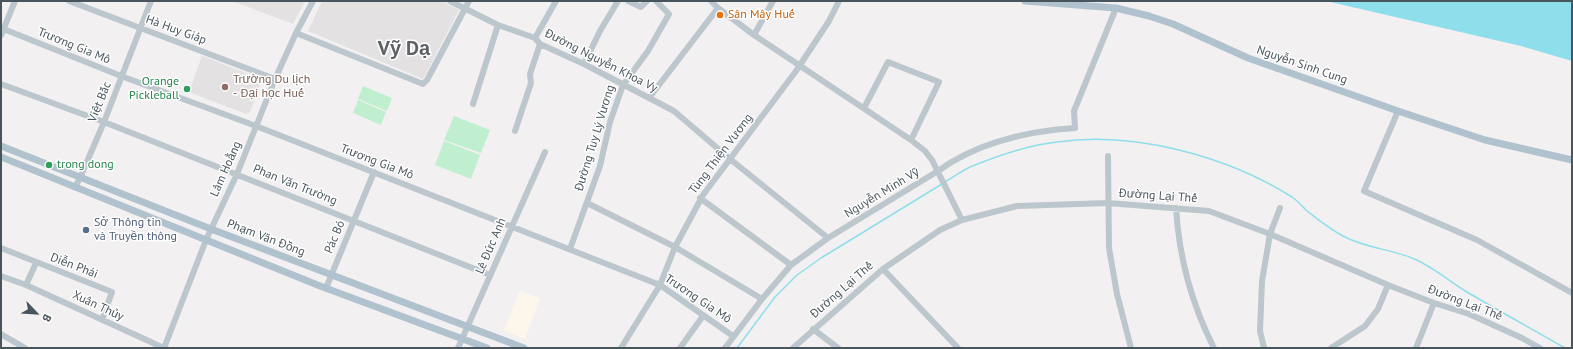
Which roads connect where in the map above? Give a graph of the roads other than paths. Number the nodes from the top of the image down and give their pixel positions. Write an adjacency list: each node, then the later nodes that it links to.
1 (15, 1): 21 (street)
2 (69, 1): 20 (street, Hà Huy Giáp)
3 (151, 1): 20 (street, Việt Bắc)
4 (313, 1): 22 (street, Lâm Hoằng)
5 (450, 1): 18 (street, Đường Nguyễn Khoa Vy)
6 (470, 1): 18 (street)
7 (556, 1): 24 (street)
8 (618, 1): 26 (street)
9 (628, 1): 10 (street)
10 (647, 1)
11 (656, 1): 31 (street, Đường Tuy Lý Vương)
12 (711, 1): 16 (street)
13 (773, 1): 23 (street)
14 (839, 1): 27 (street, Tùng Thiện Vương)
15 (1025, 1): 17 (main road, Nguyễn Sinh Cung)
16 (718, 8): 23 (street); 32 (street)
17 (1116, 8): 35 (main road, Nguyễn Sinh Cung); 48 (street, Nguyễn Minh Vỹ)
18 (465, 9): 19 (street, Đường Nguyễn Khoa Vy); 22 (street)
19 (498, 25): 24 (street, Đường Nguyễn Khoa Vy); 33 (street)
20 (140, 29): 28 (street, Việt Bắc); 29 (street, Hà Huy Giáp)
21 (2, 31): 28 (street, Trương Gia Mô)
22 (296, 33): 29 (street, Lâm Hoằng)
23 (754, 35): 27 (street)
24 (535, 38): 25 (street, Đường Nguyễn Khoa Vy)
25 (540, 44): 26 (street, Đường Nguyễn Khoa Vy); 38 (street)
26 (584, 64): 31 (street, Đường Nguyễn Khoa Vy)
27 (800, 65): 34 (street); 44 (street, Tùng Thiện Vương)
28 (122, 76): 36 (street, Việt Bắc); 37 (street, Trương Gia Mô)
29 (275, 79): 37 (street, Lâm Hoằng)
30 (1, 84): 36 (street, Phan Văn Trường)
31 (623, 84): 32 (street, Đường Nguyễn Khoa Vy); 52 (street, Đường Tuy Lý Vương)
32 (649, 98): 44 (street, Đường Nguyễn Khoa Vy)
33 (473, 104)
34 (864, 108): 39 (street); 39 (street)
35 (1398, 111): 45 (main road, Nguyễn Sinh Cung); 76 (street)
36 (104, 122): 47 (street, Phan Văn Trường); 49 (street, Việt Bắc)
37 (256, 126): 46 (street, Trương Gia Mô); 47 (street, Lâm Hoằng)
38 (515, 131)
39 (911, 140): 48 (street)
40 (1, 146): 49 (main road, Phạm Văn Đồng)
41 (545, 152): 58 (street, Lê Đức Anh)
42 (1, 156): 50 (main road, Phạm Văn Đồng)
43 (1108, 156): 53 (street)
44 (730, 159): 51 (street, Tùng Thiện Vương); 61 (street, Đường Nguyễn Khoa Vy)
45 (1572, 160)
46 (374, 172): 57 (street, Pác Bó); 58 (street, Trương Gia Mô)
47 (236, 174): 57 (street, Phan Văn Trường); 59 (street, Lâm Hoằng)
48 (939, 174): 56 (street); 61 (street, Nguyễn Minh Vỹ)
49 (80, 178): 50 (street, Việt Bắc); 59 (main road, Phạm Văn Đồng)
50 (75, 187): 62 (main road, Phạm Văn Đồng)
51 (700, 198): 63 (street, Tùng Thiện Vương); 67 (street)
52 (587, 203): 63 (street); 65 (street, Đường Tuy Lý Vương)
53 (1108, 204): 54 (street, Đường Lại Thế); 56 (street, Đường Lại Thế); 97 (street)
54 (1176, 208): 60 (street, Đường Lại Thế); 98 (street)
55 (1280, 208): 60 (street)
56 (962, 220): 68 (street, Đường Lại Thế)
57 (354, 221): 69 (street, Pác Bó); 70 (street, Phan Văn Trường)
58 (512, 226): 65 (street, Trương Gia Mô); 70 (street, Lê Đức Anh)
59 (211, 229): 62 (street, Lâm Hoằng); 69 (main road, Phạm Văn Đồng)
60 (1270, 234): 74 (street, Đường Lại Thế); 99 (street)
61 (828, 238): 67 (street, Nguyễn Minh Vỹ)
62 (206, 240): 75 (main road, Phạm Văn Đồng); 87 (street, Lâm Hoằng)
63 (675, 247): 73 (street, Tùng Thiện Vương); 77 (street)
64 (1, 248): 66 (street, Diễn Phái)
65 (570, 249): 73 (street, Trương Gia Mô)
66 (36, 263): 72 (street); 80 (street, Diễn Phái)
67 (791, 265): 77 (street, Nguyễn Minh Vỹ)
68 (882, 269): 82 (street, Đường Lại Thế); 96 (street)
69 (331, 275): 75 (street, Pác Bó); 81 (main road, Phạm Văn Đồng)
70 (490, 275): 81 (street, Lê Đức Anh)
71 (1, 276): 72 (street, Xuân Thủy)
72 (26, 285): 80 (street, Xuân Thủy)
73 (660, 285): 79 (street, Trương Gia Mô); 91 (street, Tùng Thiện Vương)
74 (1388, 285): 78 (street, Đường Lại Thế); 100 (street)
75 (326, 288): 85 (main road, Phạm Văn Đồng)
76 (1572, 293)
77 (762, 299): 84 (street, Nguyễn Minh Vỹ)
78 (1434, 304): 101 (street); 102 (street, Đường Lại Thế)
79 (703, 316): 84 (street, Trương Gia Mô); 92 (street)
80 (102, 320): 87 (street, Xuân Thủy)
81 (468, 326): 85 (street, Lê Đức Anh); 90 (main road, Phạm Văn Đồng)
82 (813, 329): 94 (street, Đường Lại Thế); 95 (street)
83 (1, 334): 86 (street)
84 (733, 336): 93 (street, Nguyễn Minh Vỹ)
85 (462, 339): 88 (street, Lê Đức Anh); 89 (main road, Phạm Văn Đồng)
86 (25, 348)
87 (164, 348)
88 (458, 348)
89 (487, 348)
90 (524, 348)
91 (622, 348)
92 (680, 348)
93 (725, 348)
94 (793, 348)
95 (838, 348)
96 (958, 348)
97 (1131, 348)
98 (1214, 348)
99 (1264, 348)
100 (1331, 348)
101 (1416, 348)
102 (1540, 348)

